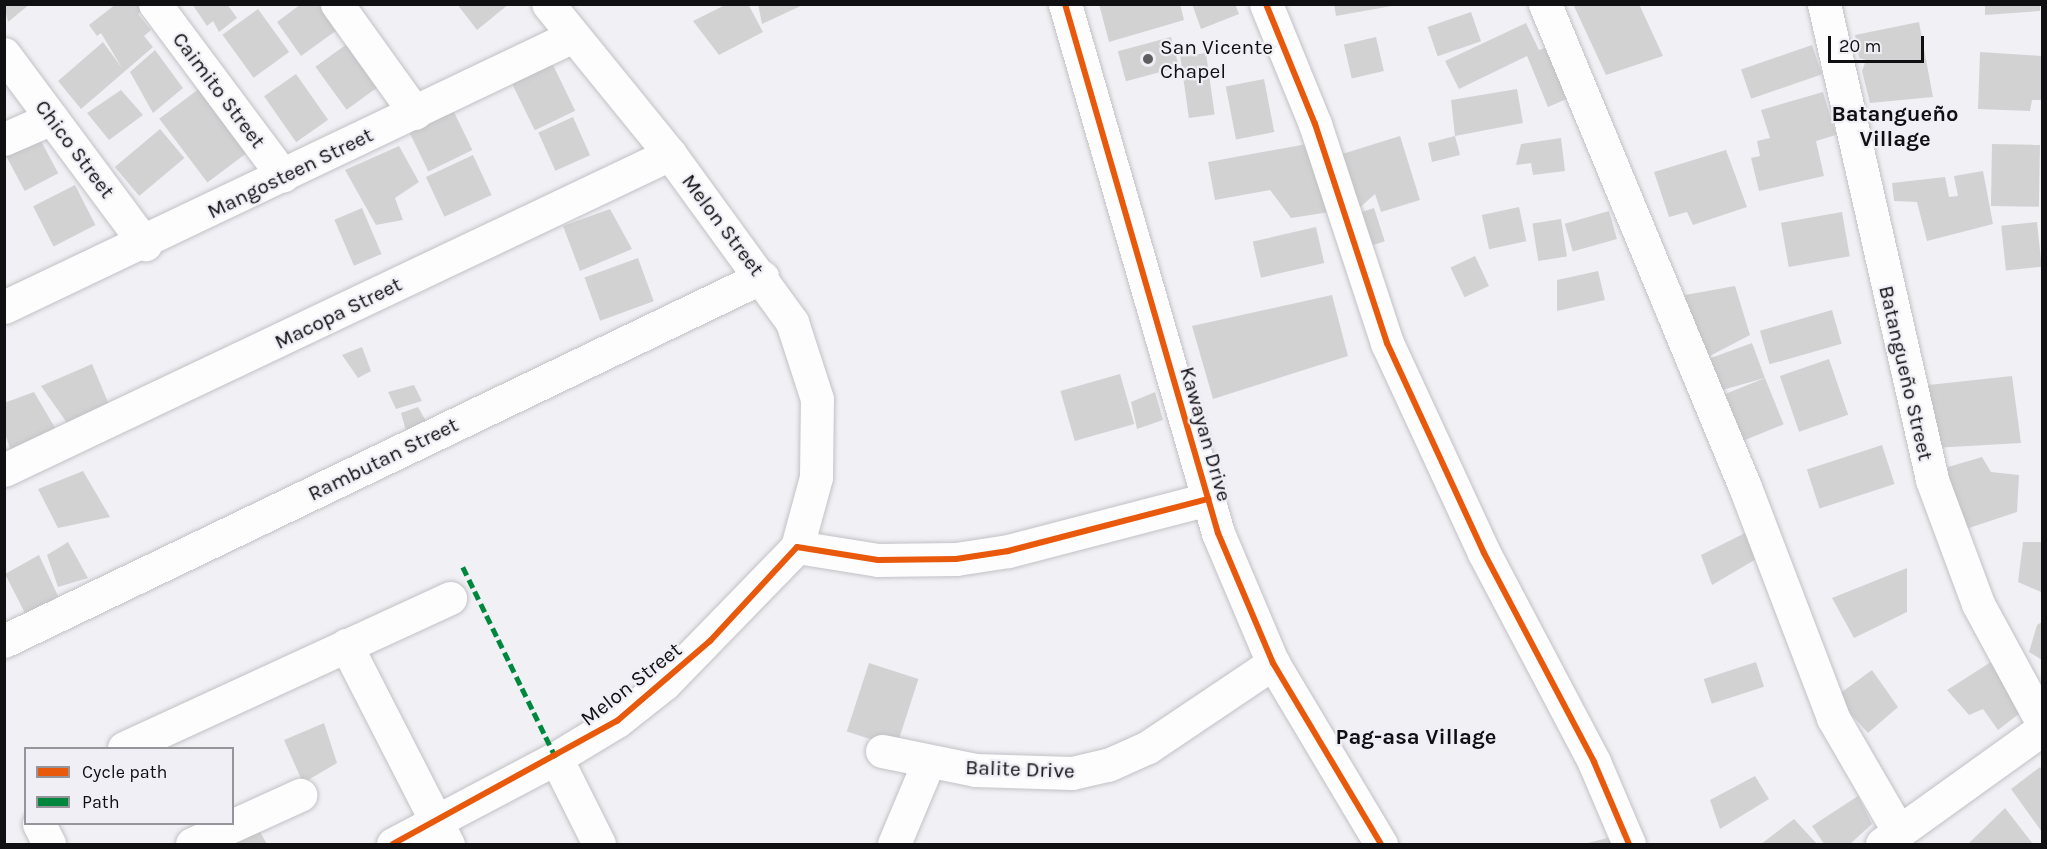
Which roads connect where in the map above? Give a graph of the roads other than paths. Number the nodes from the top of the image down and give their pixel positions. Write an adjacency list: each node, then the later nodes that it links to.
1 (155, 4): 14 (street, Caimito Street)
2 (337, 4): 10 (street)
3 (548, 4): 8 (street, Melon Street)
4 (1065, 4): 19 (street, Kawayan Drive)
5 (1266, 4): 43 (street)
6 (1545, 4): 36 (street)
7 (1824, 4): 25 (street, Batangueño Street)
8 (573, 36): 10 (street, Mangosteen Street); 13 (street, Melon Street)
9 (4, 54): 11 (street, Chico Street)
10 (415, 113): 14 (street, Mangosteen Street)
11 (52, 118): 12 (street); 15 (street, Chico Street)
12 (4, 139)
13 (670, 154): 16 (street, Melon Street); 18 (street, Macopa Street)
14 (283, 177): 15 (street, Mangosteen Street)
15 (145, 244): 17 (street, Mangosteen Street)
16 (762, 277): 20 (street, Melon Street); 22 (street, Rambutan Street)
17 (4, 307)
18 (4, 470)
19 (1208, 499): 20 (street); 24 (street, Kawayan Drive)
20 (797, 547): 29 (street, Melon Street)
21 (450, 598): 23 (street)
22 (4, 641)
23 (346, 645): 27 (street); 35 (street)
24 (1272, 663): 30 (street, Balite Drive); 42 (street, Kawayan Drive)
25 (2043, 722)
26 (2043, 729): 36 (street)
27 (126, 747)
28 (882, 751): 30 (street, Balite Drive)
29 (556, 758): 35 (street, Melon Street); 40 (street)
30 (928, 763): 41 (street)
31 (300, 795): 33 (street)
32 (40, 825): 37 (street)
33 (234, 825)
34 (234, 825): 38 (street)
35 (441, 833): 39 (street, Melon Street)
36 (1890, 838)
37 (49, 844)
38 (192, 844)
39 (393, 844)
40 (599, 844)
41 (894, 844)
42 (1381, 844)
43 (1629, 844)

